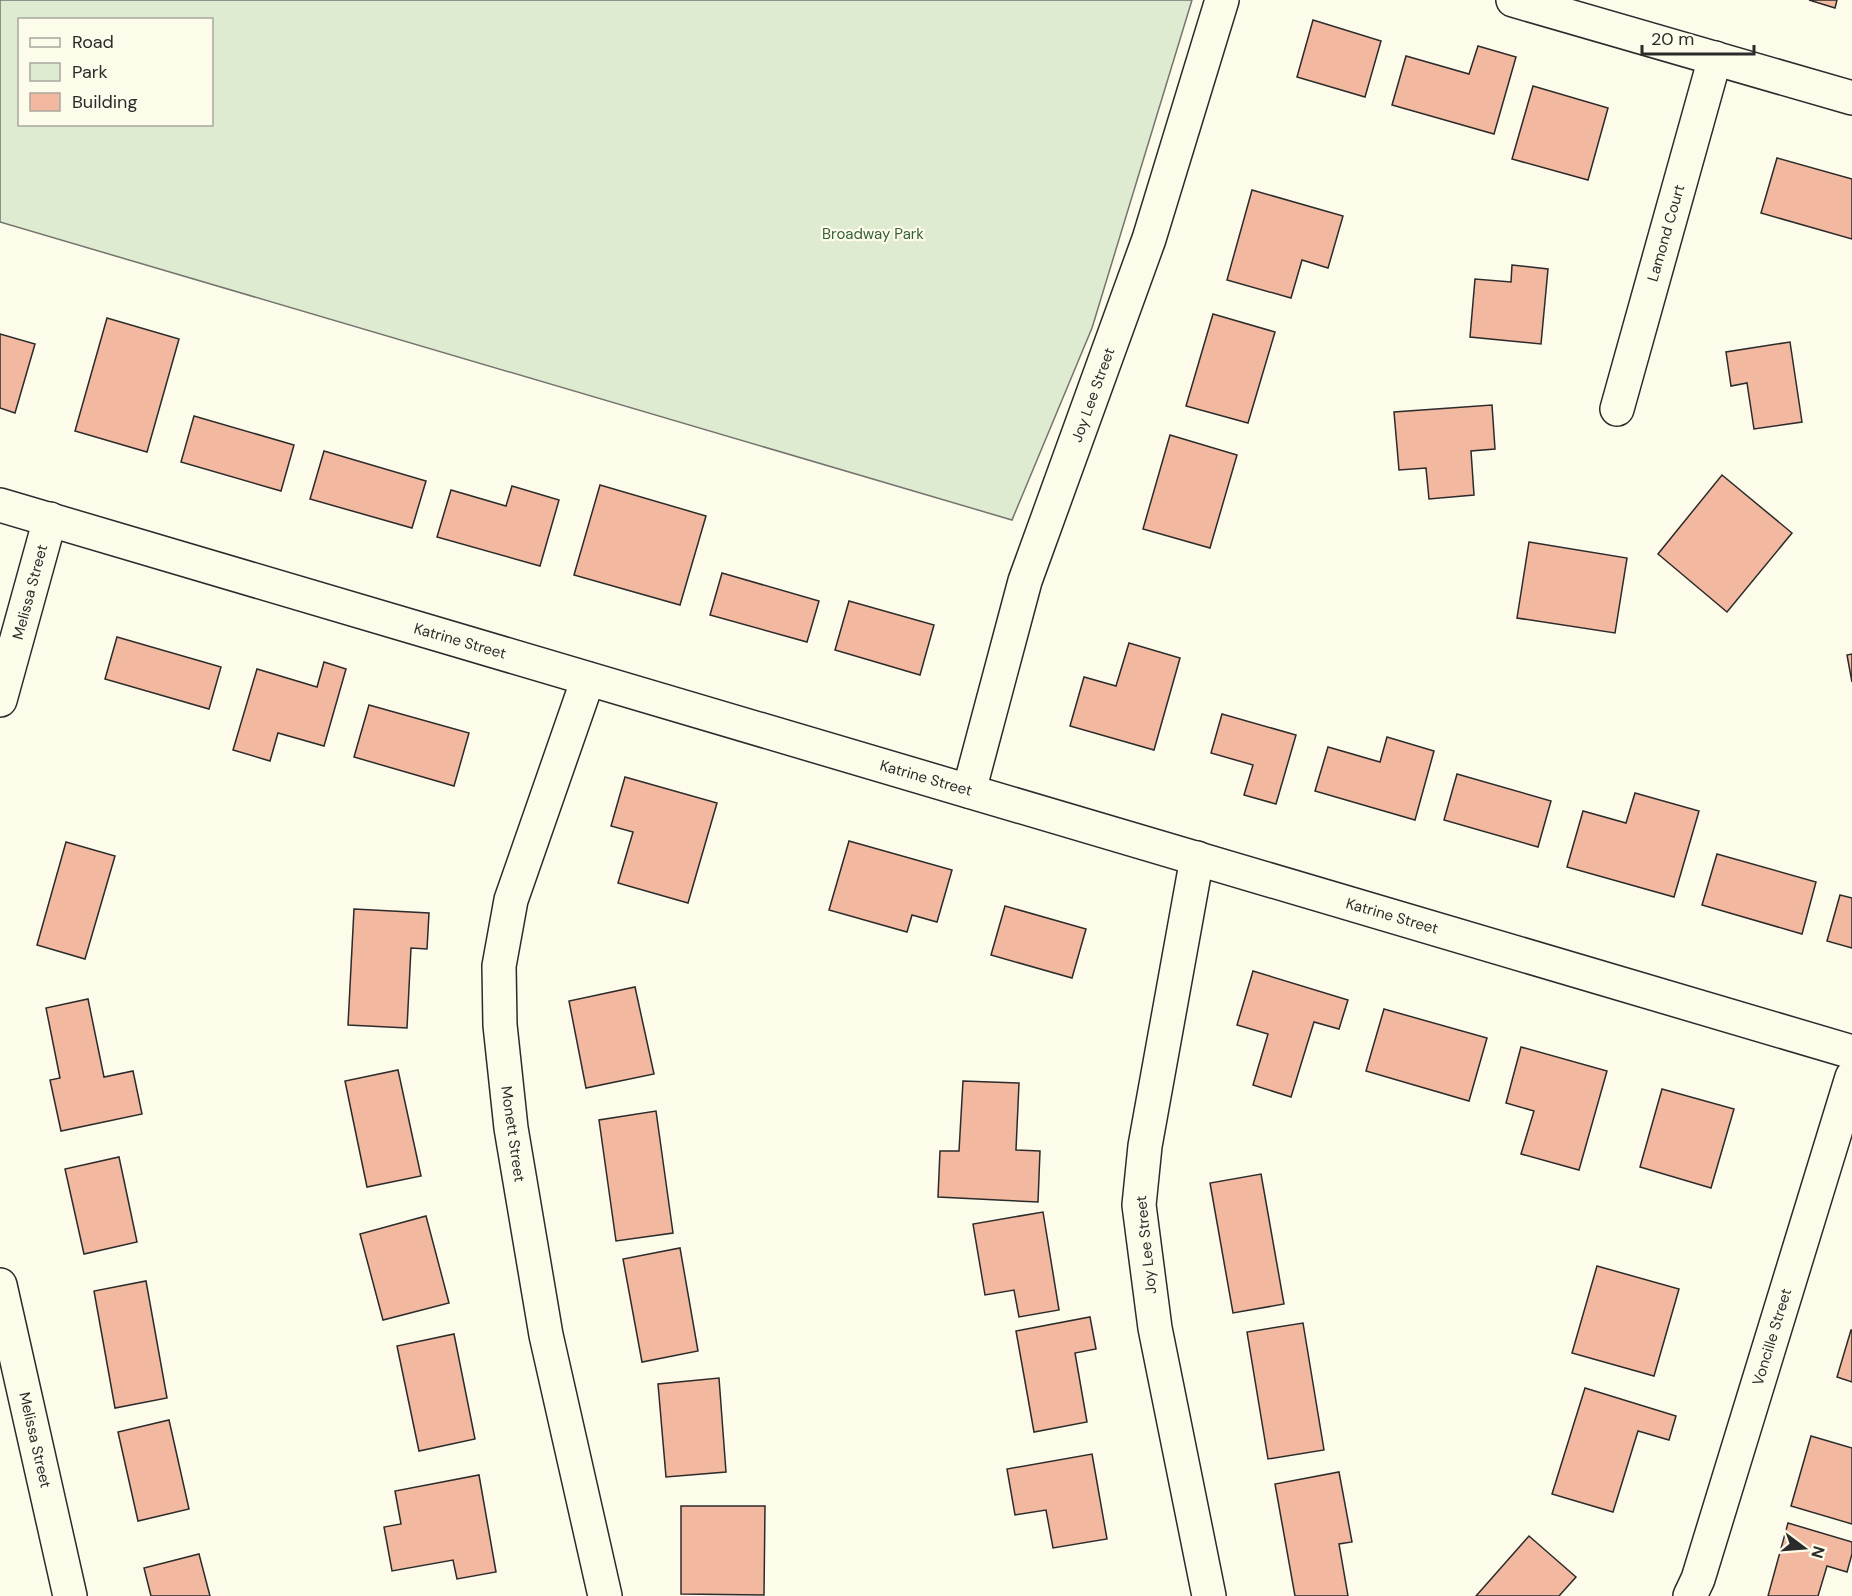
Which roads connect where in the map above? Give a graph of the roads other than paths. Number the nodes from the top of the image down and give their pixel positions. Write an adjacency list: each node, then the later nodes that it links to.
1 (1222, 0): 10 (street, Joy Lee Street)
2 (1513, 0): 3 (street)
3 (1714, 58): 4 (street); 5 (street, Lamond Court)
4 (1852, 98)
5 (1617, 409)
6 (0, 505): 7 (street, Katrine Street)
7 (50, 519): 8 (street, Katrine Street); 9 (street, Melissa Street)
8 (588, 679): 10 (street, Katrine Street); 16 (street, Monett Street)
9 (0, 700)
10 (969, 791): 11 (street, Katrine Street)
11 (1197, 858): 12 (street, Katrine Street); 17 (street, Joy Lee Street)
12 (1852, 1052)
13 (1852, 1077): 18 (street, Voncille Street)
14 (0, 1285): 15 (street, Melissa Street)
15 (70, 1596)
16 (605, 1596)
17 (1209, 1596)
18 (1690, 1596)

